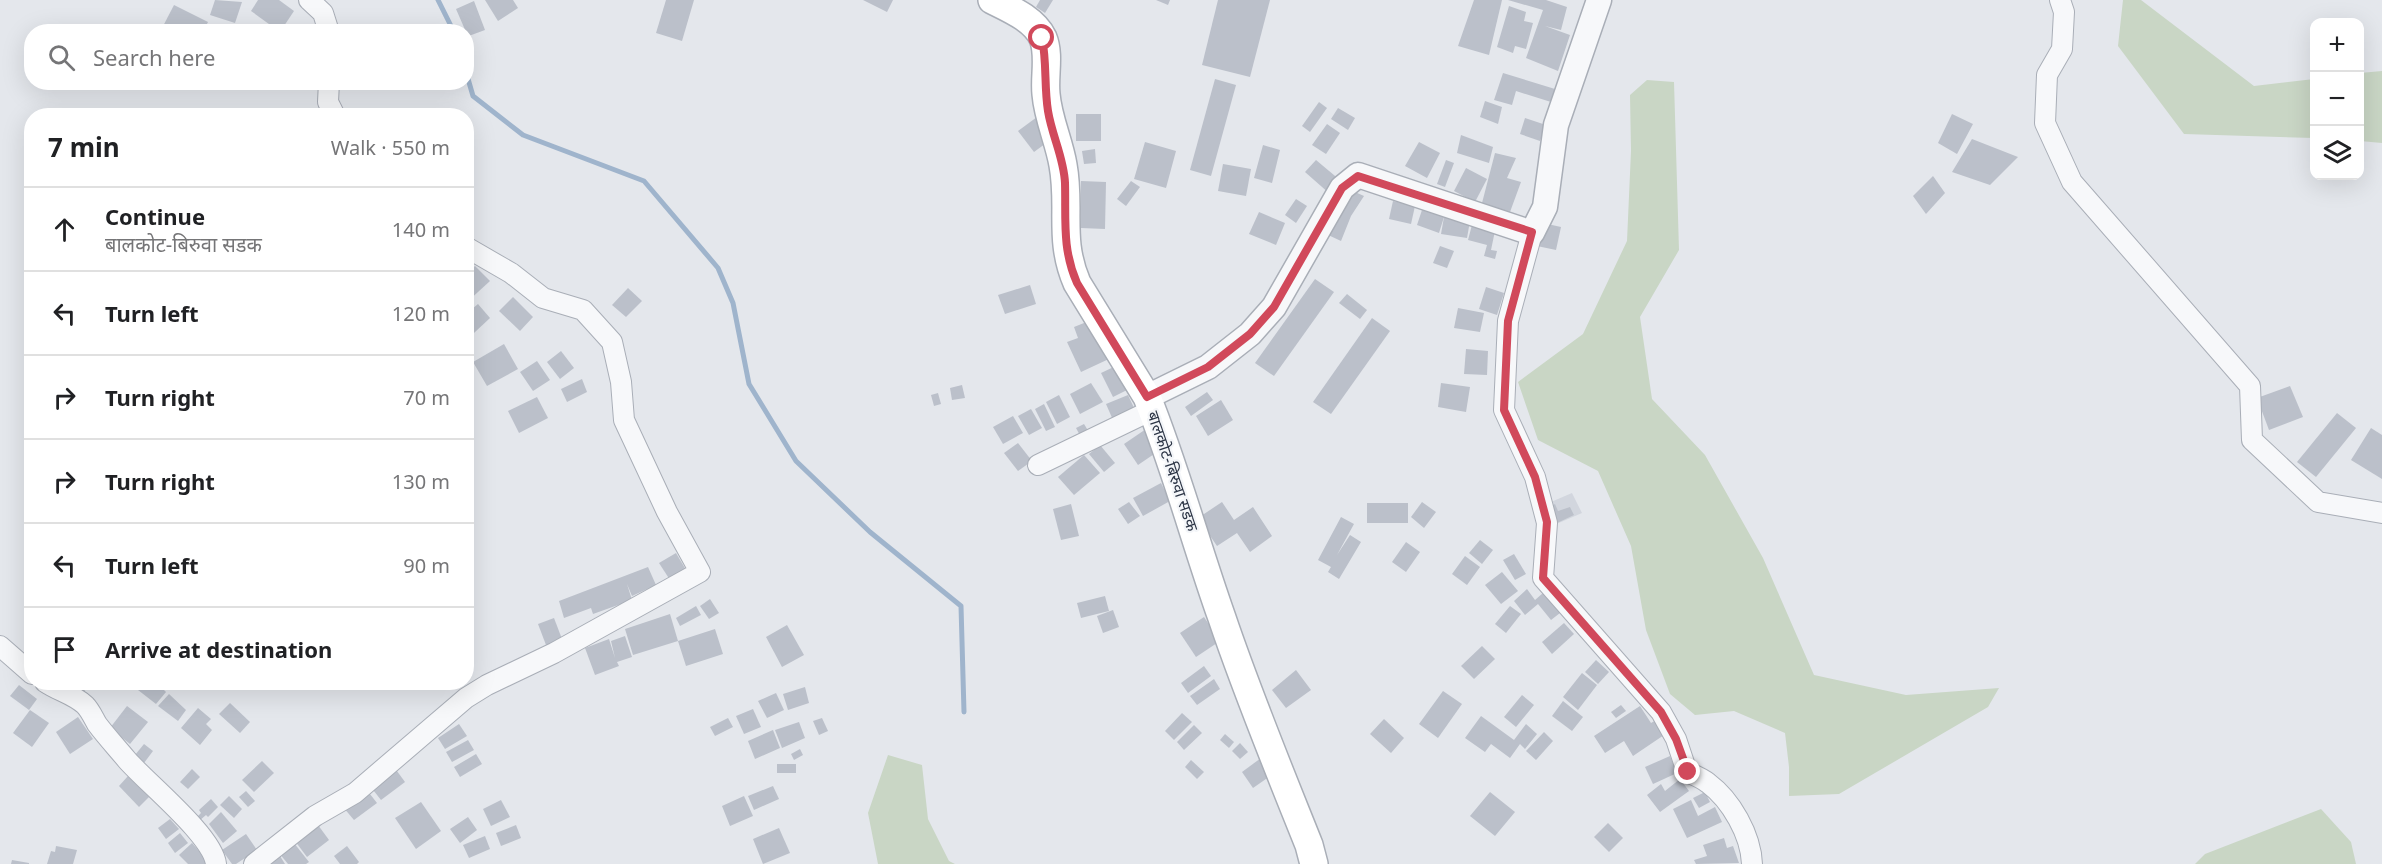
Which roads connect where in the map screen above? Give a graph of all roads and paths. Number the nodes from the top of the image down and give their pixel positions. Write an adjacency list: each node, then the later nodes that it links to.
1 (309, 0): 5 (street)
2 (992, 0): 10 (main road, बालकोट-बिरुवा सडक)
3 (1599, 0): 8 (street)
4 (2060, 0): 12 (street)
5 (326, 24)
6 (329, 90): 7 (street)
7 (331, 108)
8 (1532, 232): 10 (street); 19 (street)
9 (474, 252): 17 (street)
10 (1149, 404): 11 (street); 18 (main road, बालकोट-बिरुवा सडक)
11 (1038, 465)
12 (2382, 513)
13 (0, 646): 14 (street)
14 (24, 667)
15 (57, 690): 16 (street)
16 (216, 864)
17 (254, 864)
18 (1314, 864)
19 (1752, 864)

